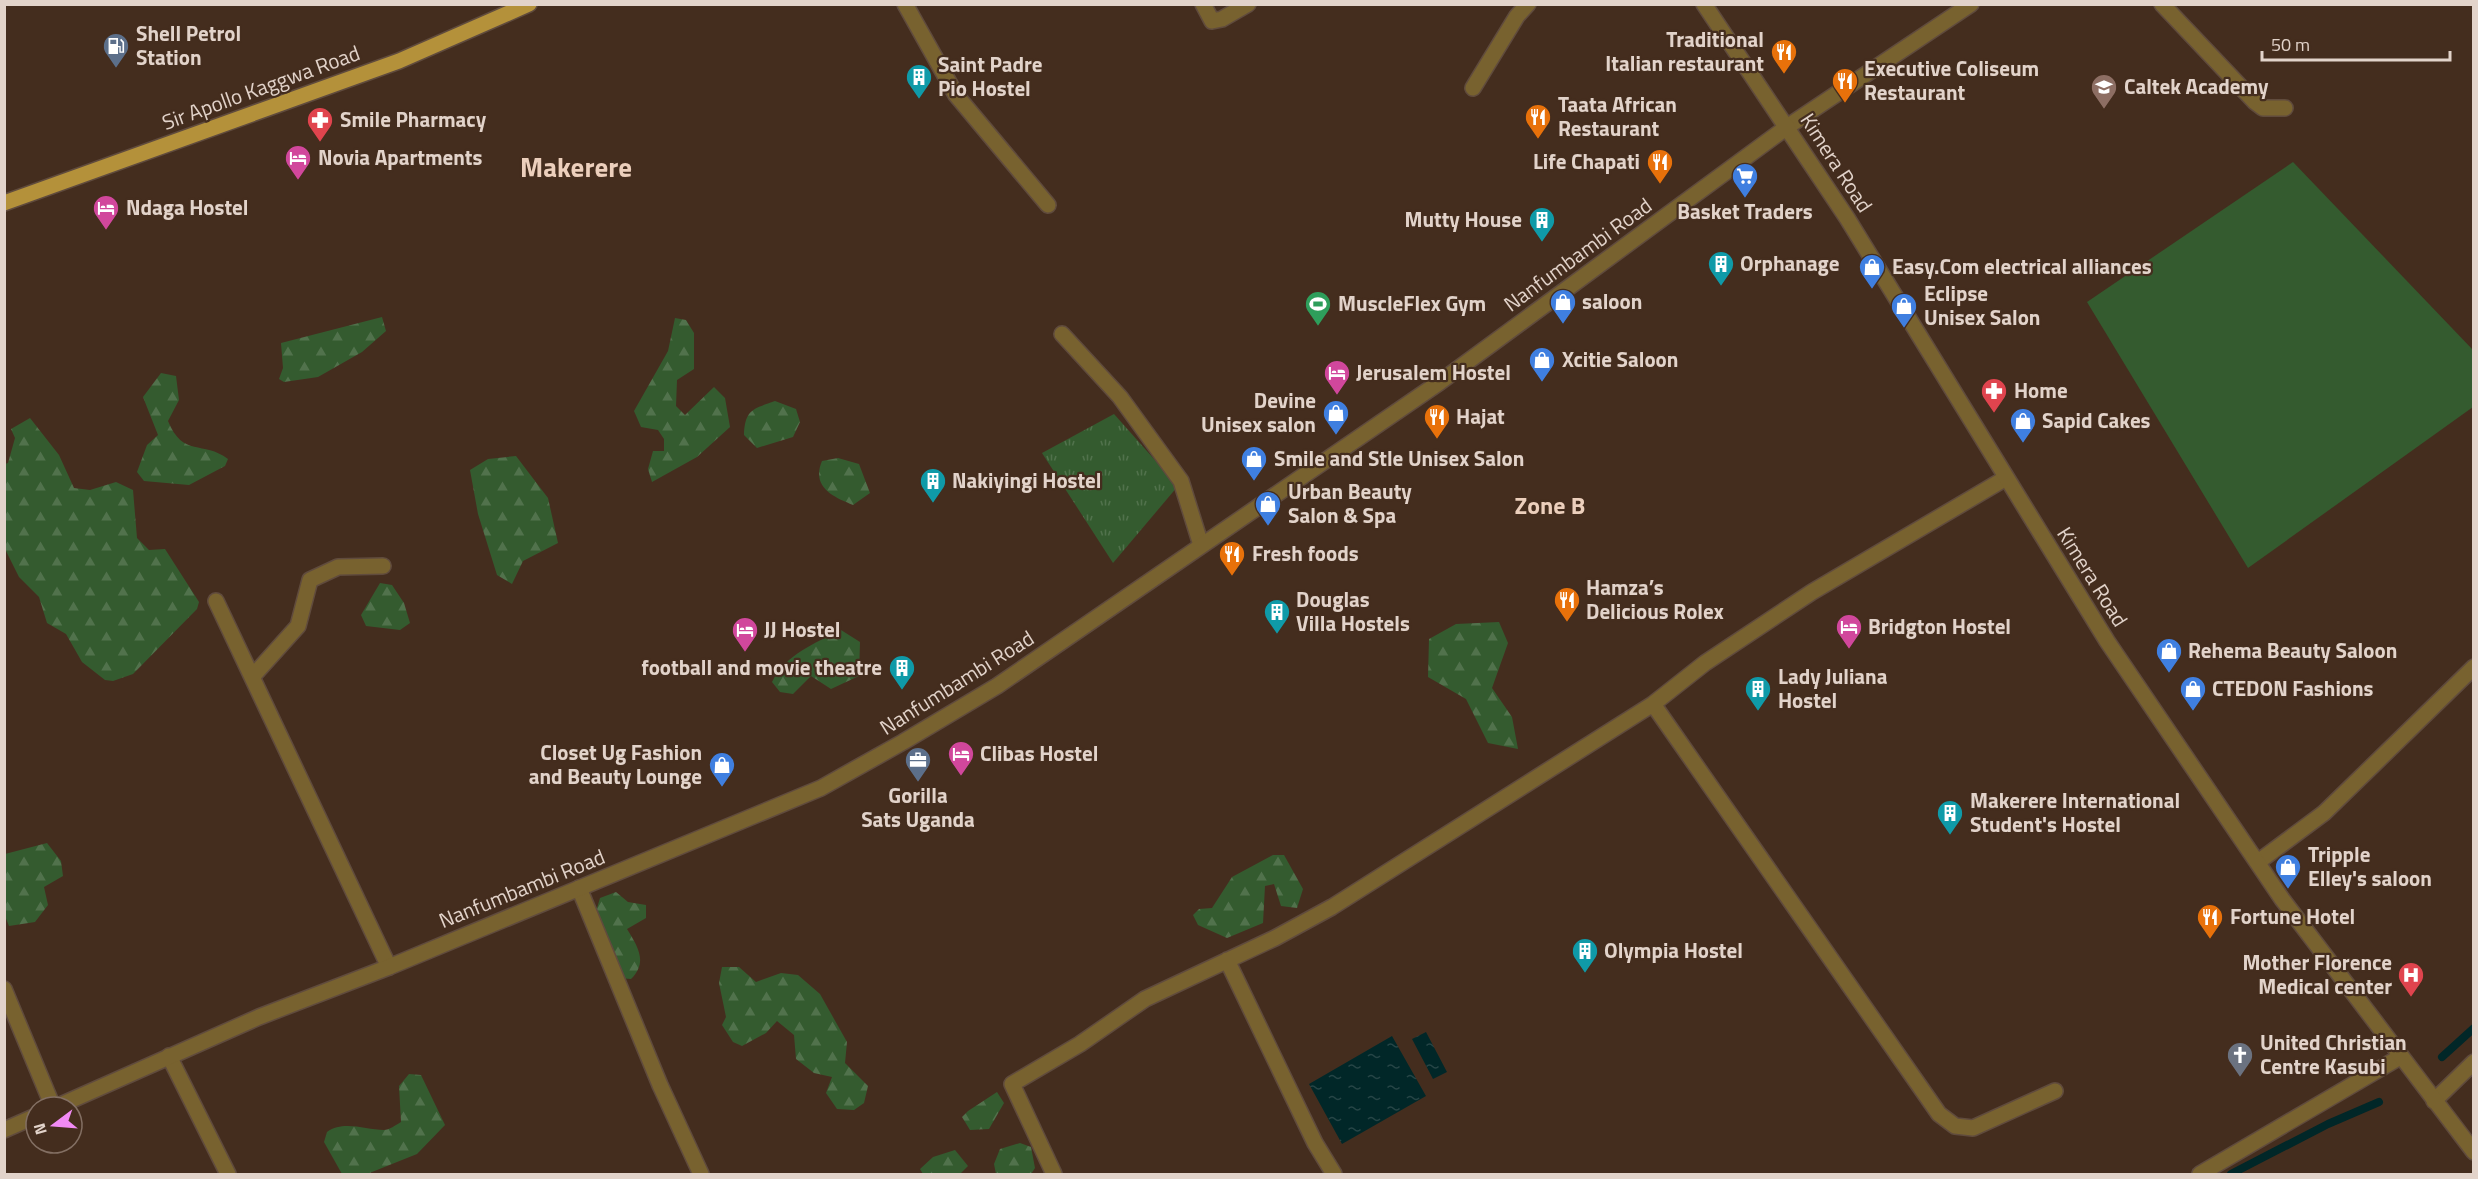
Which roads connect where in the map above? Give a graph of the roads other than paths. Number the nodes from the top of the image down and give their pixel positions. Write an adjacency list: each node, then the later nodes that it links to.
1 (529, 4): 12 (main road, Sir Apollo Kaggwa Road)
2 (905, 4): 13 (street)
3 (1203, 4): 4 (street)
4 (1248, 4)
5 (1528, 4): 9 (street)
6 (1704, 4): 11 (street, Kimera Road)
7 (1971, 4): 11 (street, Nanfumbambi Road)
8 (2162, 4): 10 (street)
9 (1473, 88)
10 (2285, 108)
11 (1787, 127): 15 (street, Kimera Road); 16 (street, Nanfumbambi Road)
12 (4, 203)
13 (1048, 204)
14 (1062, 333): 16 (street)
15 (2006, 478): 21 (street); 22 (street, Kimera Road)
16 (1201, 545): 23 (street, Nanfumbambi Road)
17 (383, 566): 20 (street)
18 (216, 601): 20 (street)
19 (2474, 667): 22 (street)
20 (253, 676): 25 (street)
21 (1653, 704): 24 (street); 30 (street)
22 (2258, 862): 28 (street, Kimera Road)
23 (579, 888): 25 (street, Nanfumbambi Road); 38 (street)
24 (1227, 960): 39 (street); 40 (street)
25 (389, 967): 27 (street, Nanfumbambi Road)
26 (4, 988): 31 (street)
27 (169, 1056): 32 (street, Nanfumbambi Road); 37 (street)
28 (2400, 1057): 33 (street, Kimera Road); 41 (street)
29 (2474, 1062): 33 (street)
30 (2055, 1091)
31 (49, 1095)
32 (81, 1095)
33 (2434, 1101): 36 (street, Kimera Road)
34 (24, 1121): 35 (street)
35 (4, 1130)
36 (2474, 1152)
37 (228, 1174)
38 (701, 1174)
39 (1054, 1174)
40 (1334, 1174)
41 (2200, 1174)

